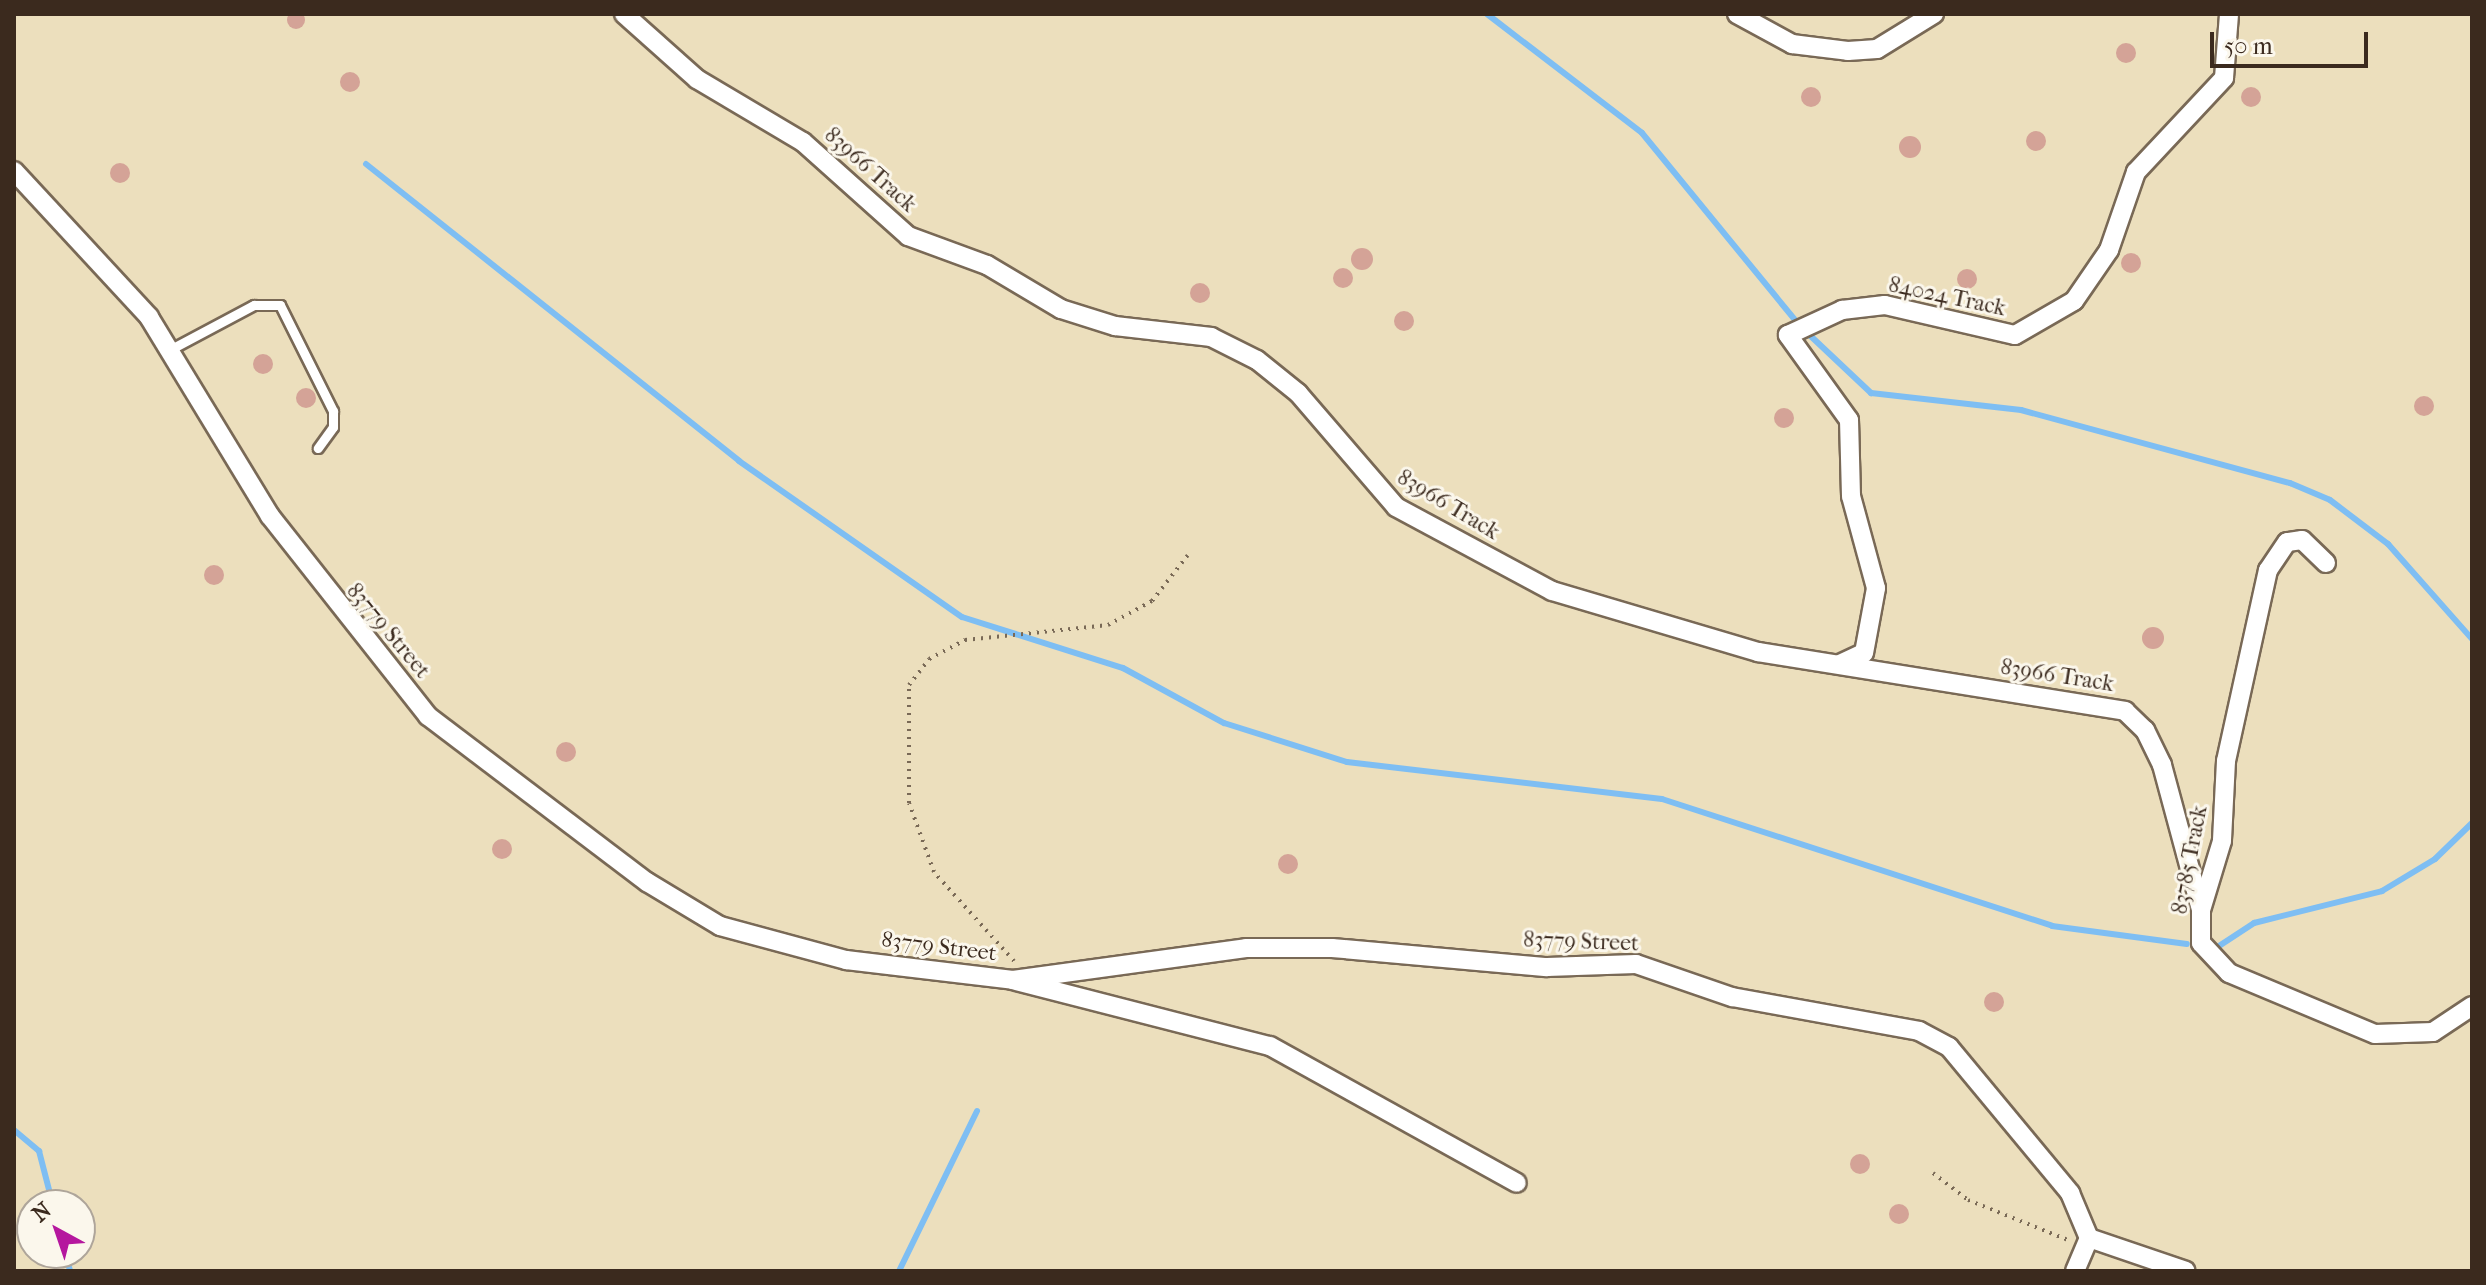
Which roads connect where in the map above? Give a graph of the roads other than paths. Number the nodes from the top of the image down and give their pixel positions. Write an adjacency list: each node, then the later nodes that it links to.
1 (624, 14): 9 (street, 83966 Track)
2 (1737, 14): 3 (street)
3 (1934, 14)
4 (2229, 14): 9 (street, 84024 Track)
5 (14, 171): 6 (street, 83779 Street)
6 (173, 348): 7 (lane); 11 (street, 83779 Street)
7 (318, 448)
8 (2326, 563): 10 (street, 83785 Track)
9 (1840, 664): 10 (street, 83966 Track)
10 (2201, 910): 12 (street, 83785 Track)
11 (1021, 979): 13 (street); 14 (street, 83779 Street)
12 (2472, 1006)
13 (1517, 1183)
14 (2087, 1242): 15 (street); 16 (street)
15 (2075, 1271)
16 (2186, 1271)

